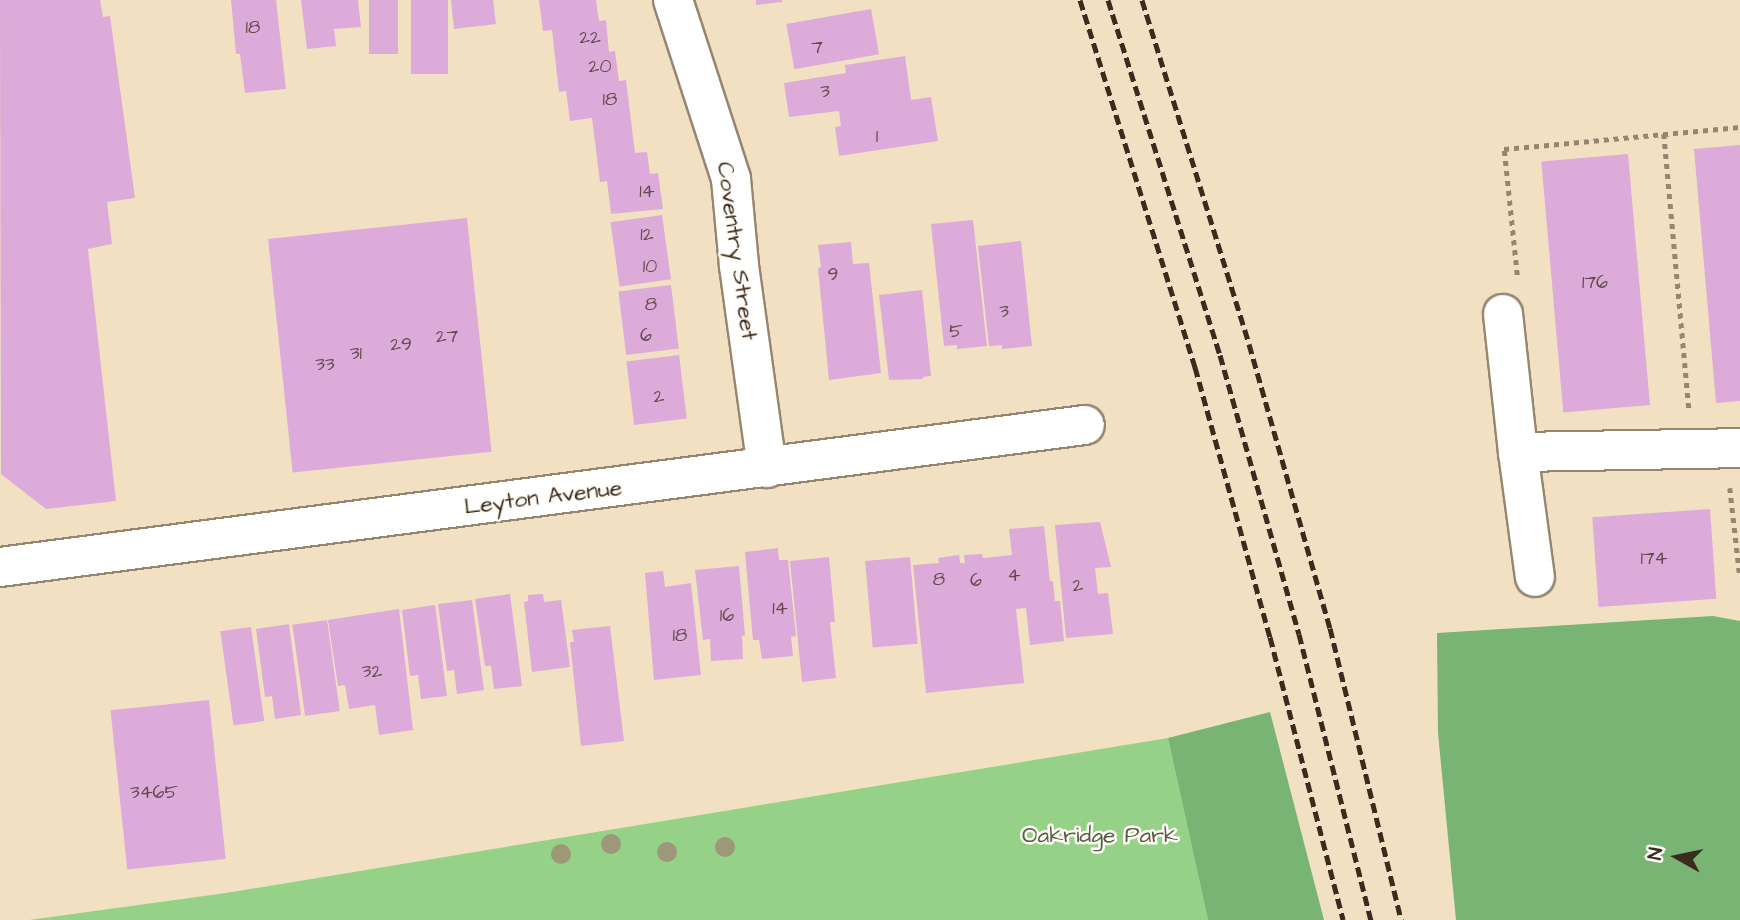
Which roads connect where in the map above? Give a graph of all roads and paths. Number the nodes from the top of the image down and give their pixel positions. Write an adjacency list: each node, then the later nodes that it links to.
1 (673, 0): 8 (street, Coventry Street)
2 (1740, 127): 3 (path)
3 (1664, 134): 4 (path); 6 (path)
4 (1511, 301): 7 (street)
5 (1085, 425): 8 (street, Leyton Avenue)
6 (1719, 449): 7 (street); 10 (path)
7 (1517, 452): 11 (street)
8 (767, 467): 9 (street, Leyton Avenue)
9 (0, 567)
10 (1740, 577)
11 (1535, 578)

